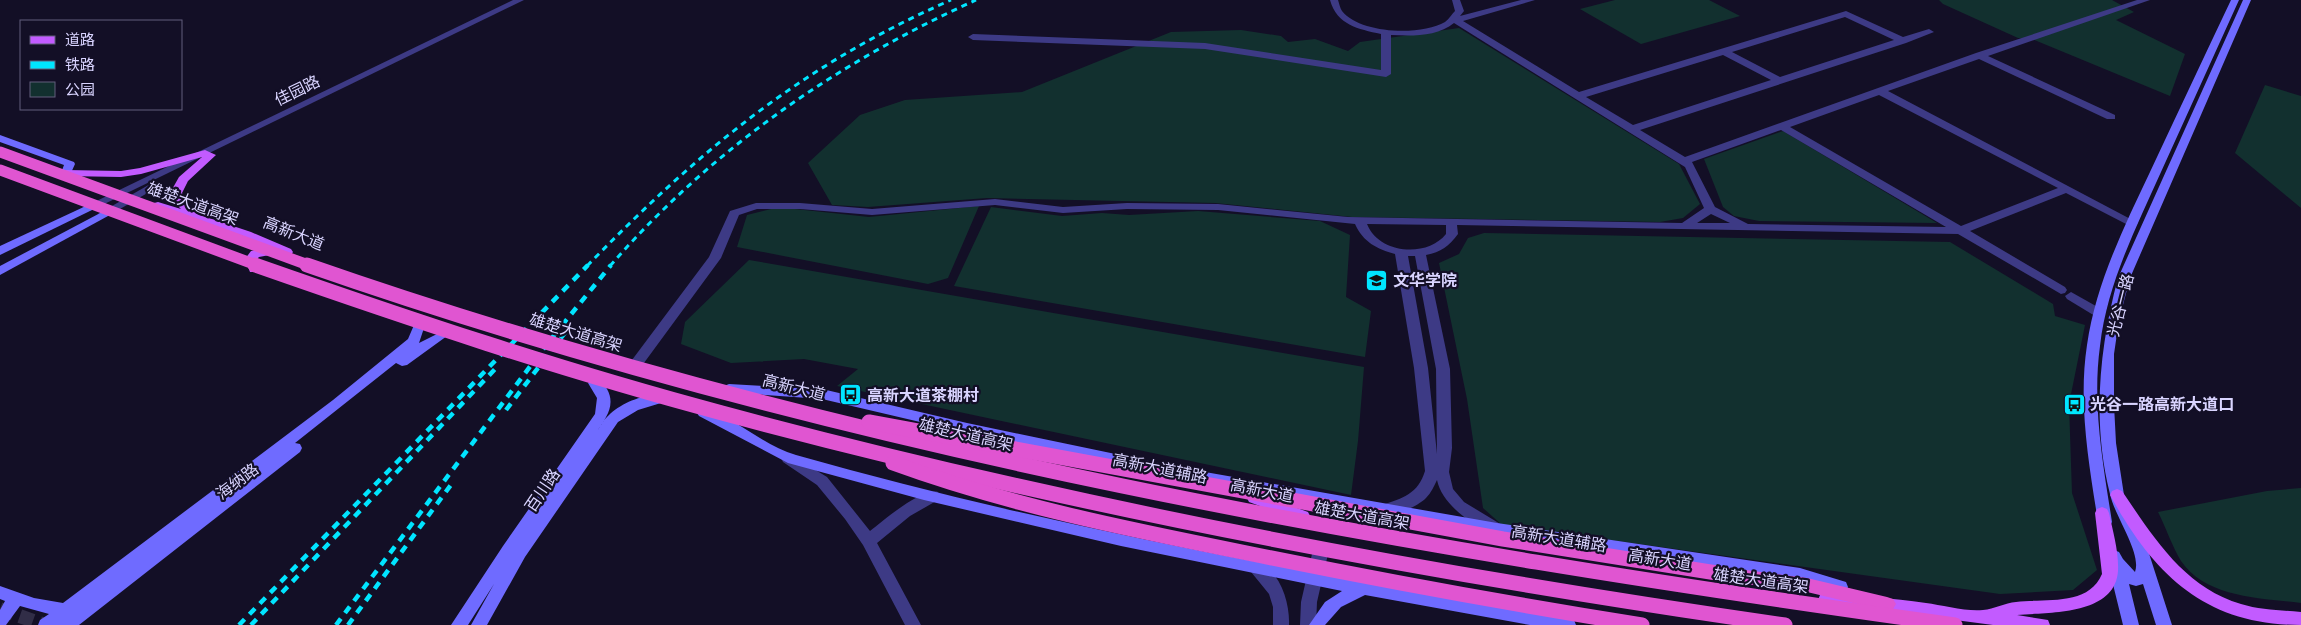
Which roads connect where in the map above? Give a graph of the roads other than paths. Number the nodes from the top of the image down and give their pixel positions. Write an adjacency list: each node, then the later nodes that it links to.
1 (520, 0): 24 (street, 佳园路)
2 (525, 0): 24 (street, 佳园路)
3 (1334, 0): 11 (street)
4 (1456, 0): 9 (street)
5 (1531, 0): 9 (street)
6 (2146, 0): 15 (street)
7 (2235, 0): 38 (main road, 光谷一路)
8 (2247, 0): 63 (main road, 光谷一路)
9 (1455, 20): 11 (street); 18 (street)
10 (1929, 32): 13 (street)
11 (1386, 33): 12 (street)
12 (973, 37)
13 (1903, 41): 14 (street); 16 (street)
14 (1724, 51): 16 (street); 18 (street)
15 (1979, 56): 17 (street); 19 (street)
16 (1780, 81): 21 (street)
17 (1880, 91): 20 (street); 29 (street)
18 (1578, 96): 21 (street)
19 (2111, 117)
20 (1782, 126): 25 (street); 41 (street)
21 (1632, 129): 25 (street)
22 (0, 138): 27 (main road)
23 (0, 151): 27 (main road, 高新大道); 58 (highway, 雄楚大道高架, bridge)
24 (208, 154): 27 (main road); 30 (street, 佳园路); 31 (street, 佳园路); 35 (main road)
25 (1684, 161): 33 (street)
26 (0, 170): 60 (highway, bridge)
27 (66, 173): 30 (main road, 高新大道)
28 (0, 176): 32 (main road)
29 (2066, 189): 38 (street); 41 (street)
30 (122, 192): 31 (main road, 高新大道); 32 (street, 佳园路)
31 (134, 197): 34 (street, 佳园路); 35 (main road, 高新大道)
32 (88, 208): 34 (main road); 42 (main road)
33 (1710, 209): 39 (street); 40 (street)
34 (104, 214): 46 (main road); 47 (main road); 48 (main road)
35 (194, 215): 43 (main road, 高新大道)
36 (1360, 221): 37 (street); 44 (street); 55 (street)
37 (1451, 222): 39 (street); 45 (street)
38 (2132, 223): 49 (main road, 光谷一路)
39 (1685, 226): 40 (street)
40 (1747, 227): 41 (street)
41 (1960, 231): 49 (street)
42 (0, 251)
43 (282, 251): 47 (main road); 50 (main road, 高新大道)
44 (1401, 252): 45 (street); 65 (street)
45 (1420, 252): 68 (street)
46 (0, 264)
47 (254, 269): 51 (main road)
48 (0, 272)
49 (2099, 313): 66 (main road, 光谷一路)
50 (489, 320)
51 (418, 328): 52 (main road); 79 (main road, 海纳路)
52 (441, 336): 53 (main road); 79 (main road, 海纳路)
53 (462, 343)
54 (609, 356): 55 (main road, 高新大道)
55 (636, 364): 56 (main road, 高新大道)
56 (727, 389): 62 (main road, 高新大道辅路); 67 (main road, 高新大道)
57 (656, 400): 59 (main road); 84 (main road, 百川路); 85 (main road, 百川路)
58 (751, 400): 78 (highway, bridge); 95 (highway, 雄楚大道高架, bridge)
59 (704, 413): 61 (main road); 70 (main road)
60 (846, 444): 91 (highway, bridge); 93 (highway, bridge)
61 (788, 458): 64 (main road); 69 (street)
62 (1194, 475): 65 (main road, 高新大道辅路); 67 (main road)
63 (2118, 495): 72 (main road, 光谷一路); 81 (main road)
64 (933, 496): 69 (street); 73 (main road)
65 (1387, 509): 68 (main road, 高新大道辅路)
66 (2102, 513): 71 (main road, 光谷一路); 80 (main road)
67 (1310, 519): 77 (main road, 高新大道)
68 (1498, 529): 78 (main road, 高新大道辅路)
69 (868, 541): 86 (street)
70 (1320, 554): 74 (street); 92 (main road)
71 (2115, 560): 72 (main road); 97 (main road, 光谷一路)
72 (2145, 566): 98 (main road, 光谷一路)
73 (1255, 567): 74 (main road); 87 (street)
74 (1315, 579): 75 (main road); 88 (street)
75 (1364, 589): 89 (main road); 90 (main road)
76 (7, 595): 79 (main road); 82 (main road)
77 (1810, 599): 78 (main road, 高新大道); 94 (main road)
78 (1887, 604): 80 (main road, 高新大道)
79 (71, 616): 83 (main road, 海纳路)
80 (1981, 616): 96 (main road, 高新大道)
81 (2301, 618)
82 (0, 621)
83 (46, 625)
84 (459, 625)
85 (479, 625)
86 (913, 625)
87 (1280, 625)
88 (1308, 625)
89 (1317, 625)
90 (1568, 625)
91 (1642, 625)
92 (1745, 625)
93 (1786, 625)
94 (1902, 625)
95 (1956, 625)
96 (2042, 625)
97 (2131, 625)
98 (2164, 625)

